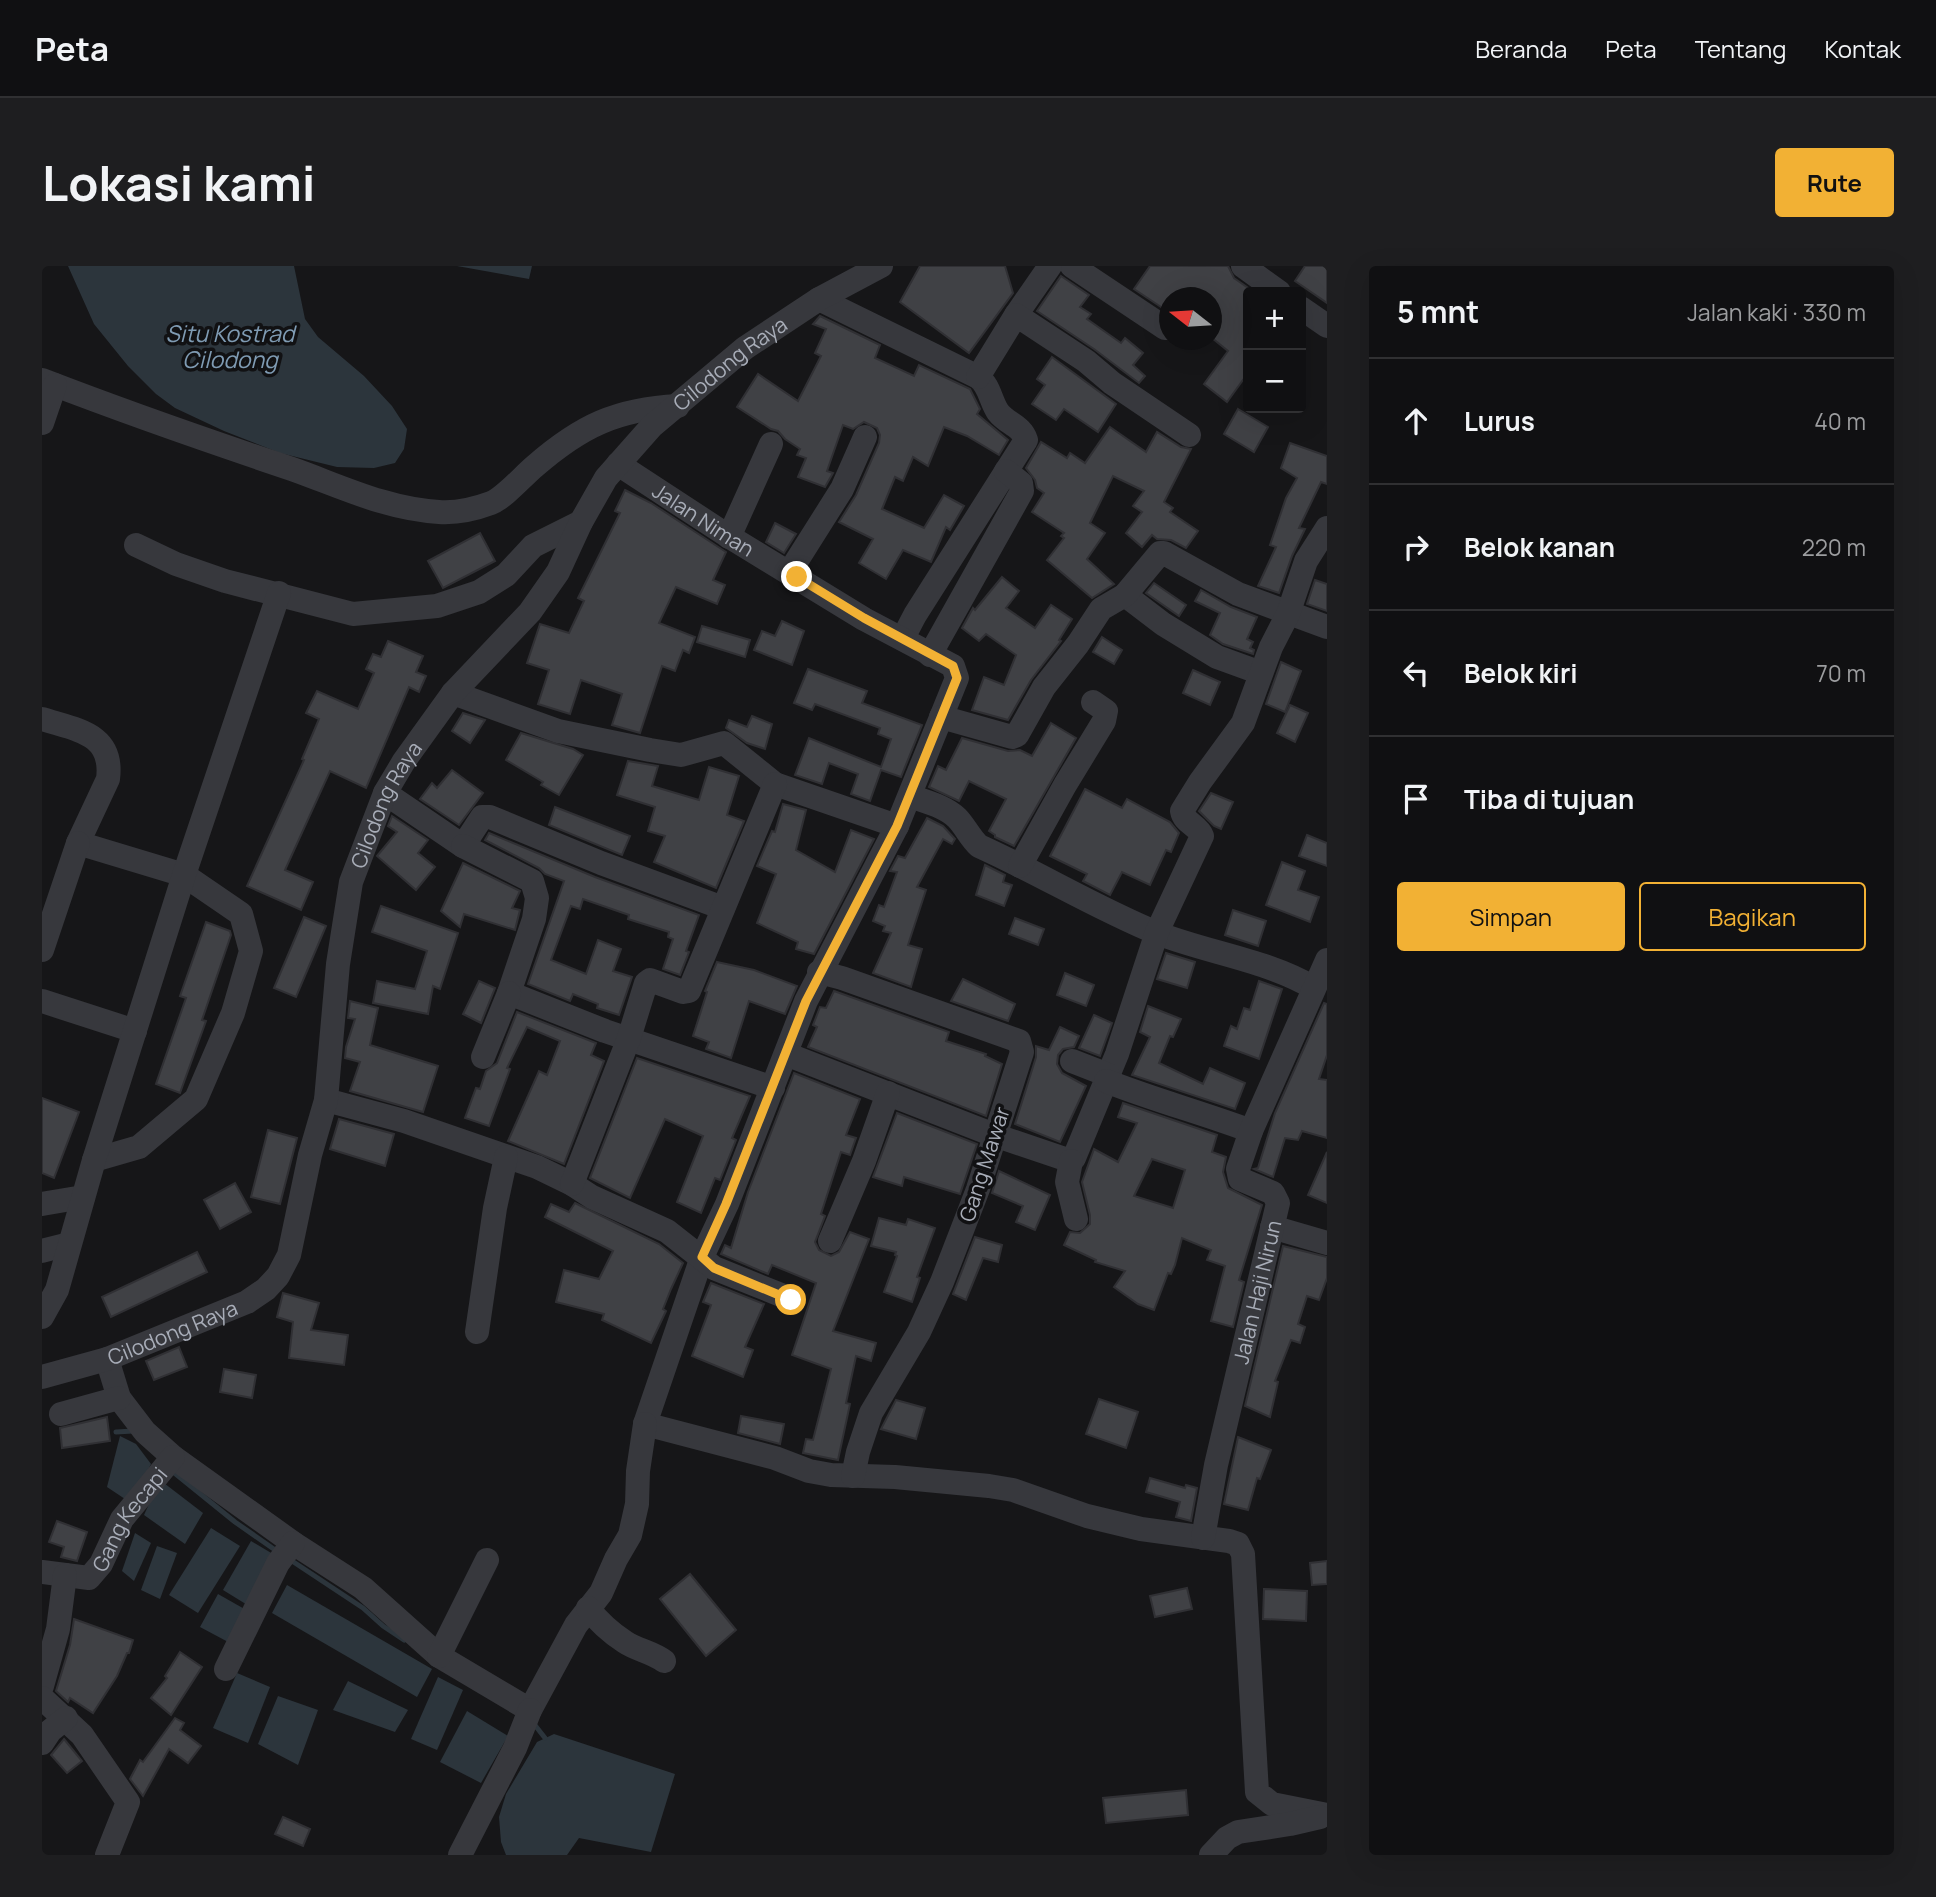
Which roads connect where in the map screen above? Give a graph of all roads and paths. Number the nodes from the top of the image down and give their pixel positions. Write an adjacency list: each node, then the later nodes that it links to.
1 (881, 266): 6 (street, Cilodong Raya)
2 (1050, 266): 8 (street)
3 (1072, 266): 9 (street)
4 (1243, 266): 5 (street)
5 (1272, 287)
6 (819, 299): 11 (street); 13 (street, Cilodong Raya)
7 (1306, 311): 10 (street)
8 (1016, 315): 11 (street); 15 (street)
9 (1159, 324)
10 (1327, 326)
11 (978, 377): 19 (street)
12 (48, 383): 13 (street); 14 (street)
13 (678, 406): 18 (street, Cilodong Raya)
14 (42, 424)
15 (1189, 435)
16 (865, 437): 24 (street)
17 (771, 444): 22 (street)
18 (618, 464): 20 (street, Cilodong Raya); 22 (street, Jalan Niman)
19 (1006, 471): 29 (street); 30 (street)
20 (581, 522): 25 (street); 32 (street, Cilodong Raya)
21 (1327, 528): 27 (street)
22 (729, 537): 24 (street, Jalan Niman)
23 (136, 545): 25 (street)
24 (789, 573): 29 (street, Jalan Niman)
25 (279, 593): 43 (street)
26 (1125, 595): 27 (street); 31 (street); 34 (street)
27 (1288, 614): 28 (street); 31 (street)
28 (1327, 627)
29 (903, 638): 30 (street, Jalan Niman)
30 (930, 656): 34 (street, Jalan Niman)
31 (1261, 673): 45 (street)
32 (453, 693): 36 (street); 37 (street, Cilodong Raya)
33 (1093, 702): 42 (street)
34 (941, 717): 38 (street, Jalan Niman)
35 (42, 719): 40 (street)
36 (775, 784): 39 (street); 44 (street)
37 (384, 793): 41 (street); 60 (street, Cilodong Raya)
38 (910, 796): 39 (street, Jalan Niman); 42 (street)
39 (897, 826): 48 (street, Jalan Niman)
40 (78, 843): 43 (street); 46 (street)
41 (463, 846): 44 (street); 50 (street)
42 (1020, 866): 45 (street)
43 (184, 874): 52 (street); 64 (street)
44 (723, 908): 53 (street)
45 (1157, 933): 49 (street); 57 (street)
46 (42, 950)
47 (1327, 960): 49 (street, Jalan Haji Nirun)
48 (819, 972): 54 (street, Jalan Niman); 62 (street, Gang Mawar)
49 (1314, 988): 61 (street, Jalan Haji Nirun)
50 (509, 993): 53 (street); 55 (street)
51 (42, 1001): 52 (street)
52 (135, 1031): 64 (street)
53 (629, 1038): 58 (street); 66 (street)
54 (786, 1054): 58 (street, Jalan Niman); 59 (street)
55 (483, 1057)
56 (1072, 1061): 57 (street)
57 (1107, 1078): 61 (street); 65 (street)
58 (773, 1088): 75 (street, Jalan Niman)
59 (888, 1093): 62 (street); 71 (street)
60 (326, 1100): 63 (street); 79 (street, Cilodong Raya)
61 (1251, 1131): 70 (street, Jalan Haji Nirun)
62 (994, 1135): 65 (street); 85 (street, Gang Mawar)
63 (506, 1157): 66 (street); 78 (street)
64 (94, 1160): 67 (street)
65 (1070, 1161): 69 (street)
66 (572, 1184): 75 (street)
67 (83, 1197): 68 (street); 73 (street)
68 (42, 1204)
69 (1076, 1219)
70 (1272, 1227): 72 (street); 86 (street, Jalan Haji Nirun)
71 (830, 1241)
72 (1327, 1243)
73 (69, 1244): 74 (street); 77 (street)
74 (42, 1251)
75 (702, 1257): 76 (street); 83 (street, Jalan Niman)
76 (791, 1300)
77 (42, 1317)
78 (477, 1332)
79 (107, 1360): 80 (street, Cilodong Raya); 81 (street)
80 (49, 1375)
81 (119, 1398): 82 (street); 84 (street)
82 (61, 1414)
83 (645, 1424): 85 (street); 90 (street, Jalan Niman)
84 (167, 1463): 87 (street); 89 (street, Gang Kecapi)
85 (853, 1476): 86 (street)
86 (1203, 1538): 99 (street)
87 (287, 1550): 91 (street); 93 (street)
88 (487, 1560): 91 (street)
89 (53, 1573): 94 (street)
90 (588, 1608): 92 (street); 96 (street, Jalan Niman)
91 (439, 1656): 96 (street)
92 (664, 1661)
93 (226, 1669)
94 (42, 1686)
95 (42, 1698): 97 (street)
96 (530, 1710): 101 (street, Jalan Niman)
97 (66, 1718): 98 (street); 100 (street)
98 (42, 1743)
99 (1327, 1815): 102 (street)
100 (107, 1855)
101 (460, 1855)
102 (1212, 1855)

